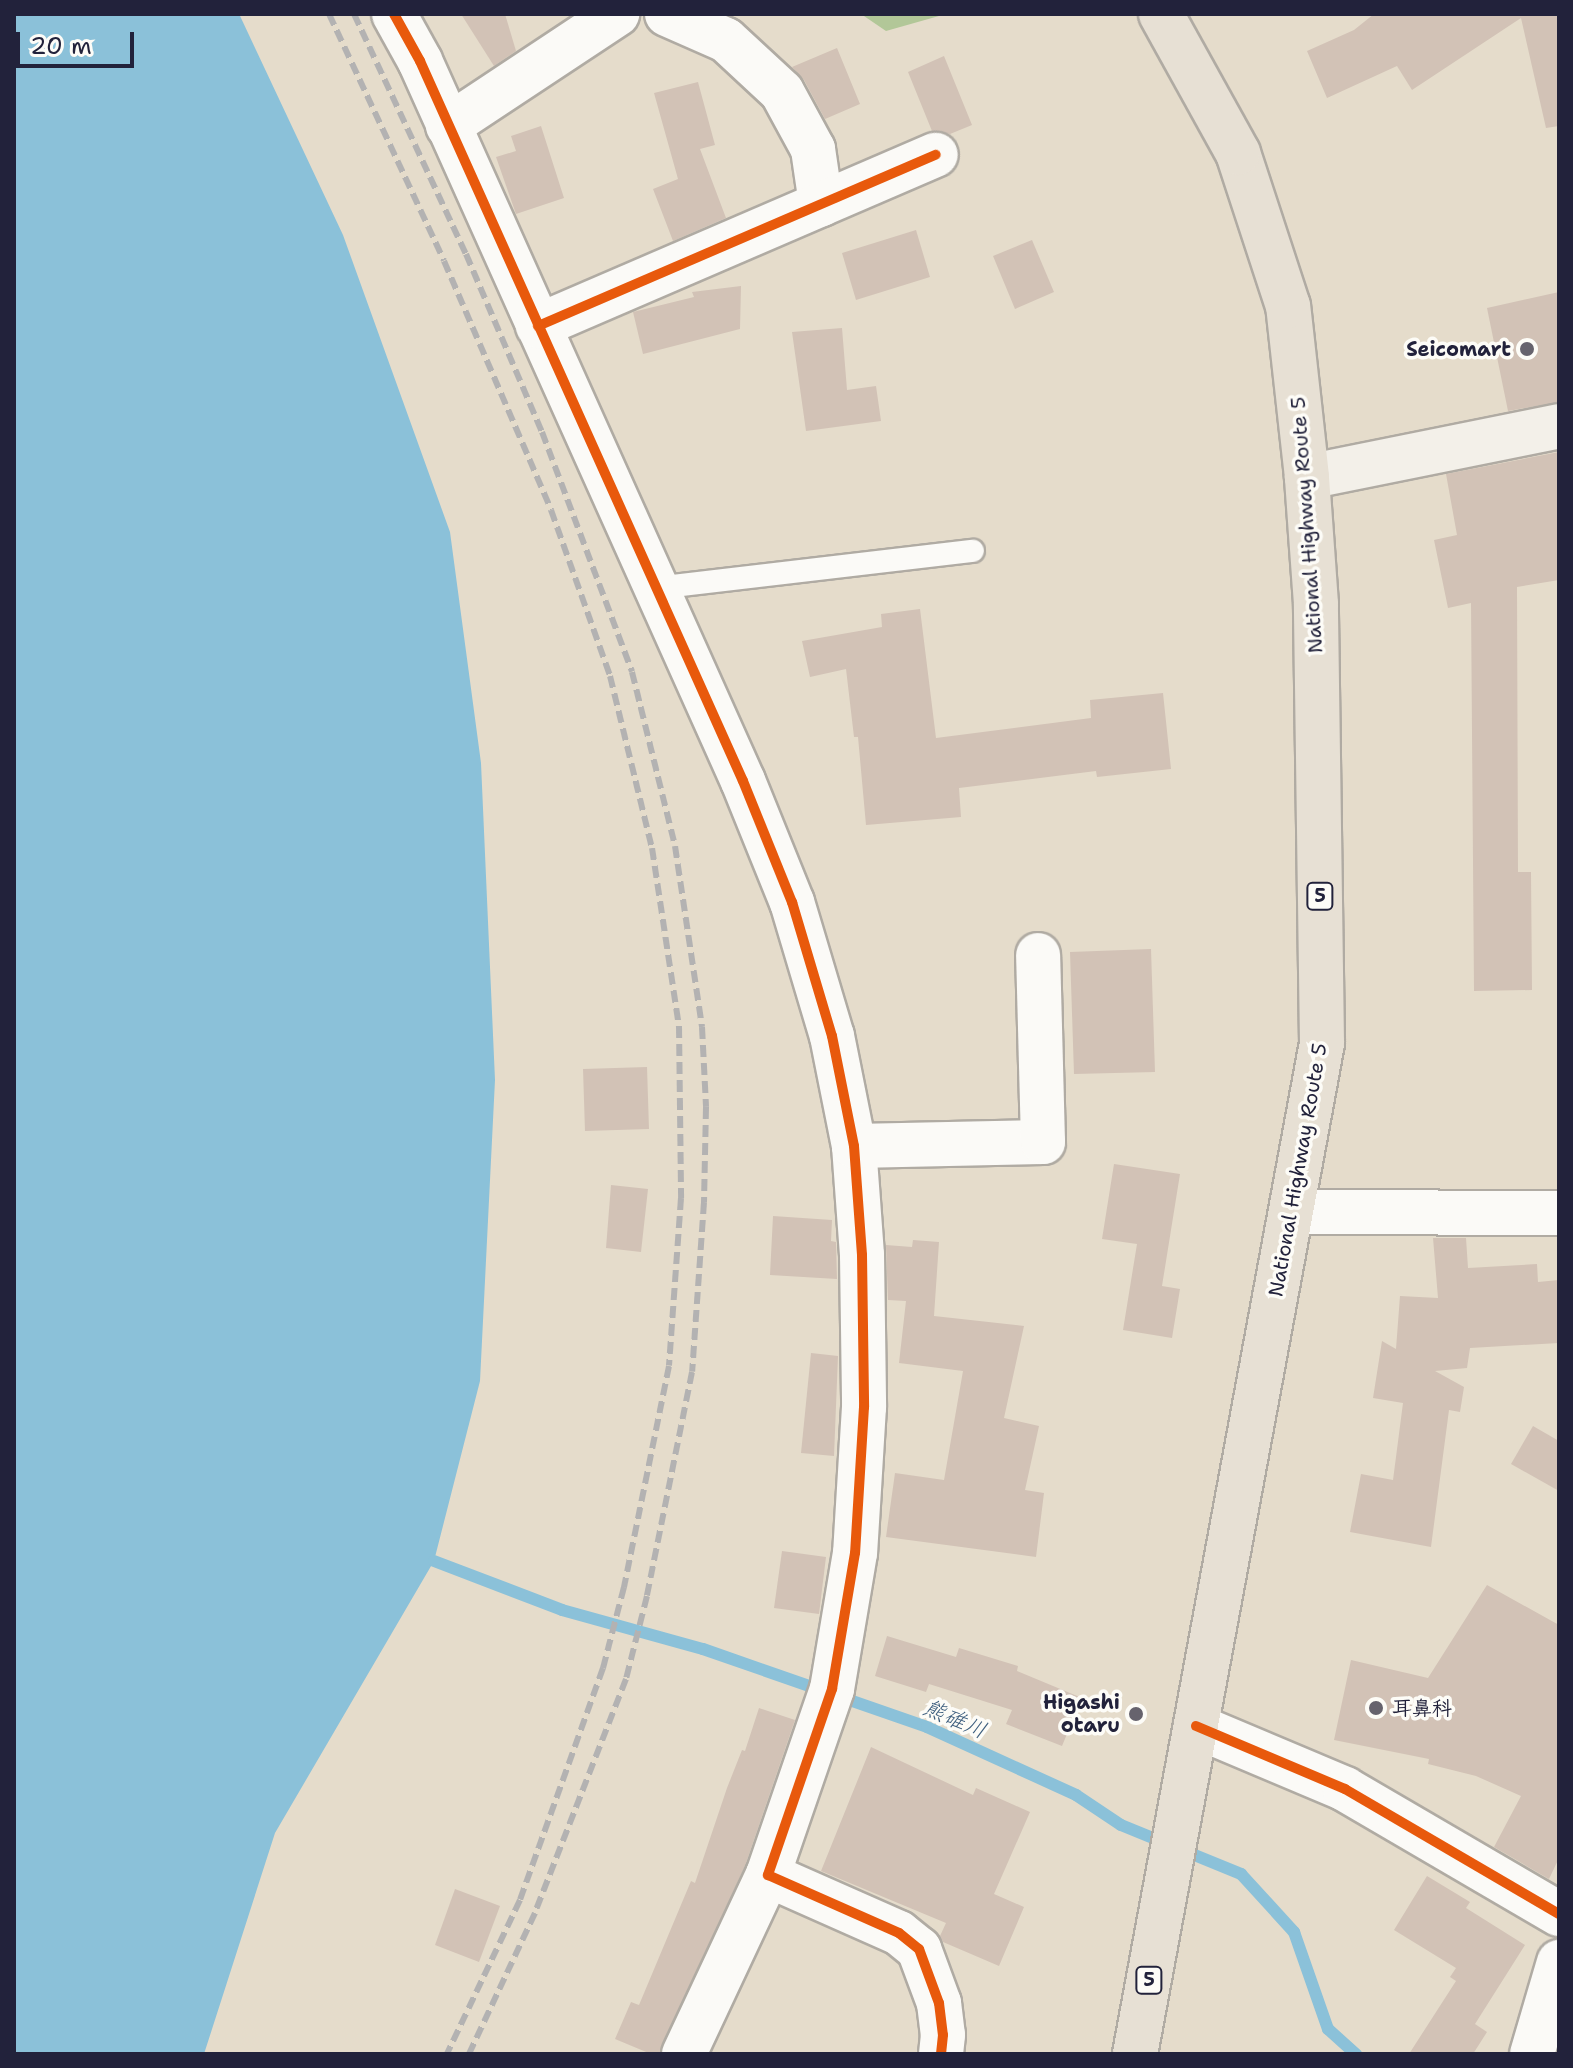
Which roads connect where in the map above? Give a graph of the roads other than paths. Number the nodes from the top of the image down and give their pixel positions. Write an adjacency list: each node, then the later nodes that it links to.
1 (394, 14): 5 (street)
2 (617, 14): 5 (street)
3 (667, 14): 7 (street)
4 (1161, 14): 10 (highway, National Highway Route 5 / 5)
5 (448, 126): 8 (street)
6 (936, 155): 7 (street)
7 (821, 204): 8 (street)
8 (538, 326): 12 (street)
9 (1559, 426): 10 (street)
10 (1307, 477): 15 (highway, National Highway Route 5 / 5)
11 (973, 551): 12 (lane)
12 (656, 588): 14 (street)
13 (1038, 955): 14 (street)
14 (854, 1146): 18 (street)
15 (1293, 1212): 16 (street); 17 (highway, National Highway Route 5 / 5)
16 (1559, 1213)
17 (1196, 1726): 19 (street); 23 (highway, National Highway Route 5 / 5)
18 (768, 1875): 21 (street); 22 (street)
19 (1559, 1914)
20 (1559, 1962): 24 (street)
21 (684, 2054)
22 (941, 2054)
23 (1135, 2054)
24 (1532, 2054)

